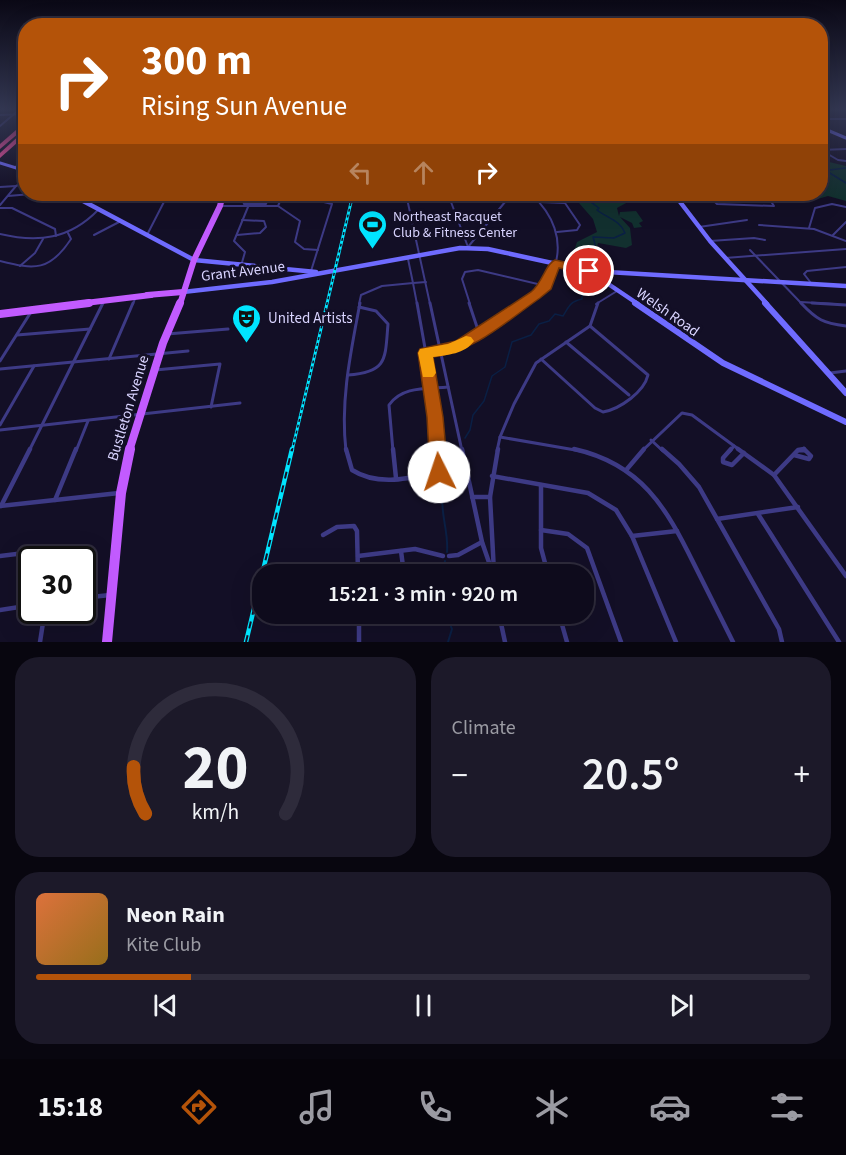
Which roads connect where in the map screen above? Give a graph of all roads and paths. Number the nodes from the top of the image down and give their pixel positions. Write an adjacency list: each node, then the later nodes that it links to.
1 (13, 138): 3 (highway)
2 (13, 138): 3 (highway)
3 (0, 147)
4 (846, 149): 5 (street)
5 (828, 150)
6 (828, 154): 7 (street)
7 (846, 160)
8 (0, 163): 10 (main road)
9 (18, 166): 10 (street)
10 (15, 167): 11 (main road)
11 (18, 168)
12 (16, 186): 13 (street); 15 (street)
13 (0, 187)
14 (18, 195): 15 (street)
15 (8, 196): 32 (street)
16 (82, 201): 37 (main road)
17 (164, 201): 49 (street)
18 (221, 201): 34 (main road, Bustleton Avenue)
19 (243, 201): 20 (street)
20 (267, 201)
21 (280, 201): 33 (street)
22 (311, 201): 60 (street)
23 (408, 201): 24 (street); 63 (street)
24 (435, 201): 29 (street)
25 (479, 201): 29 (street); 30 (street)
26 (679, 201): 43 (main road)
27 (711, 201): 28 (street)
28 (772, 201)
29 (451, 202): 57 (street)
30 (505, 202): 57 (street)
31 (540, 202): 45 (street); 45 (street)
32 (0, 206): 52 (street)
33 (278, 206): 35 (street); 60 (street)
34 (220, 207): 35 (street); 58 (main road, Bustleton Avenue)
35 (248, 207): 38 (street)
36 (846, 207): 44 (street)
37 (98, 210): 40 (main road); 46 (street)
38 (242, 220): 50 (street); 50 (street)
39 (747, 220): 43 (street)
40 (121, 221): 48 (street); 49 (main road)
41 (846, 222): 51 (street)
42 (759, 225): 44 (street)
43 (699, 227): 55 (main road)
44 (809, 228): 51 (street)
45 (557, 232): 69 (street)
46 (68, 233): 52 (street); 70 (street)
47 (0, 234): 53 (street)
48 (94, 235)
49 (147, 235): 62 (main road)
50 (237, 235): 71 (street)
51 (833, 235): 56 (street)
52 (56, 236): 53 (street)
53 (43, 239): 70 (street)
54 (765, 240): 55 (street)
55 (710, 241): 65 (main road)
56 (846, 241)
57 (468, 247): 63 (main road, Grant Avenue); 69 (main road, Welsh Road)
58 (198, 249): 62 (main road); 67 (main road, Bustleton Avenue)
59 (846, 249): 64 (street)
60 (318, 250): 76 (street)
61 (750, 250): 64 (street)
62 (182, 254): 67 (main road)
63 (418, 255): 66 (main road, Grant Avenue); 73 (main road, Grant Avenue); 78 (street)
64 (755, 256): 65 (street); 80 (street)
65 (725, 258): 77 (main road)
66 (408, 259): 73 (main road, Grant Avenue); 79 (street)
67 (194, 260): 71 (main road); 85 (main road, Bustleton Avenue)
68 (0, 261): 70 (street)
69 (555, 263): 75 (main road, Welsh Road); 82 (street)
70 (20, 266)
71 (242, 266): 74 (main road)
72 (846, 267): 81 (street)
73 (338, 270): 76 (main road, Grant Avenue)
74 (303, 271): 76 (main road)
75 (589, 271): 77 (main road); 84 (main road, Welsh Road)
76 (310, 273): 85 (main road, Grant Avenue)
77 (745, 280): 80 (main road); 116 (main road)
78 (426, 282): 79 (street); 105 (street)
79 (412, 283): 93 (street); 106 (street)
80 (780, 283): 81 (main road); 90 (street)
81 (811, 284): 83 (main road)
82 (546, 286): 100 (street); 100 (street)
83 (846, 286)
84 (617, 291): 96 (street); 126 (main road, Welsh Road)
85 (183, 292): 86 (main road, Grant Avenue); 101 (main road, Bustleton Avenue)
86 (151, 295): 87 (main road, Grant Avenue); 88 (main road, Grant Avenue)
87 (135, 298): 88 (main road, Grant Avenue); 108 (street)
88 (124, 299): 89 (main road, Grant Avenue)
89 (104, 301): 91 (main road, Grant Avenue); 99 (street)
90 (799, 302): 92 (street); 97 (street)
91 (87, 303): 94 (main road, Grant Avenue); 95 (main road, Grant Avenue)
92 (846, 305)
93 (359, 308): 117 (street); 117 (street)
94 (32, 311): 95 (main road, Grant Avenue); 102 (street)
95 (3, 312)
96 (590, 326): 103 (street); 121 (street)
97 (846, 326)
98 (228, 328): 101 (street)
99 (90, 329): 102 (street); 111 (street)
100 (479, 333): 105 (street)
101 (167, 334): 107 (main road, Bustleton Avenue)
102 (16, 335): 110 (street)
103 (566, 342): 109 (street); 121 (street)
104 (188, 351): 107 (street)
105 (440, 351): 106 (street); 118 (street)
106 (425, 353): 119 (street)
107 (160, 354): 108 (street); 114 (main road, Bustleton Avenue)
108 (109, 359): 111 (street)
109 (541, 359): 121 (street); 130 (street)
110 (0, 361)
111 (73, 363): 112 (street); 128 (street)
112 (34, 366): 113 (street); 127 (street)
113 (0, 369)
114 (155, 370): 123 (street); 124 (main road, Bustleton Avenue)
115 (846, 371): 116 (street)
116 (828, 373): 120 (main road)
117 (348, 375): 138 (street)
118 (448, 387): 119 (street); 141 (street)
119 (430, 389): 138 (street); 138 (street)
120 (846, 393)
121 (629, 396)
122 (240, 403): 123 (street)
123 (211, 407): 124 (street)
124 (140, 415): 125 (street); 140 (main road, Bustleton Avenue)
125 (88, 421): 128 (street); 143 (street)
126 (846, 422)
127 (0, 425)
128 (40, 426): 129 (street); 144 (street)
129 (0, 430)
130 (500, 437): 135 (street); 137 (street)
131 (651, 440): 132 (street); 135 (street); 147 (street)
132 (734, 446): 133 (street); 133 (street)
133 (744, 453): 136 (street)
134 (794, 455): 136 (street)
135 (627, 469): 149 (street)
136 (774, 475): 145 (street)
137 (492, 476): 139 (street); 142 (street)
138 (396, 478)
139 (542, 485): 148 (street); 151 (street)
140 (121, 493): 143 (street); 163 (main road, Bustleton Avenue)
141 (472, 497): 142 (street); 152 (street)
142 (490, 497): 160 (street)
143 (55, 500): 144 (street)
144 (0, 506)
145 (798, 507): 146 (street); 162 (street)
146 (758, 514): 147 (street); 180 (street)
147 (717, 519): 179 (street)
148 (542, 530): 161 (street); 176 (street)
149 (677, 531): 151 (street); 178 (street)
150 (323, 535): 156 (street)
151 (632, 536): 177 (street)
152 (482, 542): 153 (street); 159 (street)
153 (401, 551): 156 (street); 158 (street)
154 (18, 554): 155 (street)
155 (0, 556)
156 (358, 556): 157 (street)
157 (358, 564)
158 (403, 564)
159 (490, 564)
160 (493, 564)
161 (546, 564)
162 (846, 576)
163 (111, 596): 164 (street); 172 (main road, Bustleton Avenue)
164 (96, 597)
165 (18, 607): 166 (street)
166 (0, 610)
167 (43, 624): 171 (street)
168 (359, 624): 173 (street)
169 (501, 624): 174 (street)
170 (562, 624): 175 (street)
171 (40, 642)
172 (107, 642)
173 (359, 642)
174 (505, 642)
175 (567, 642)
176 (621, 642)
177 (676, 642)
178 (733, 642)
179 (782, 642)
180 (838, 642)

